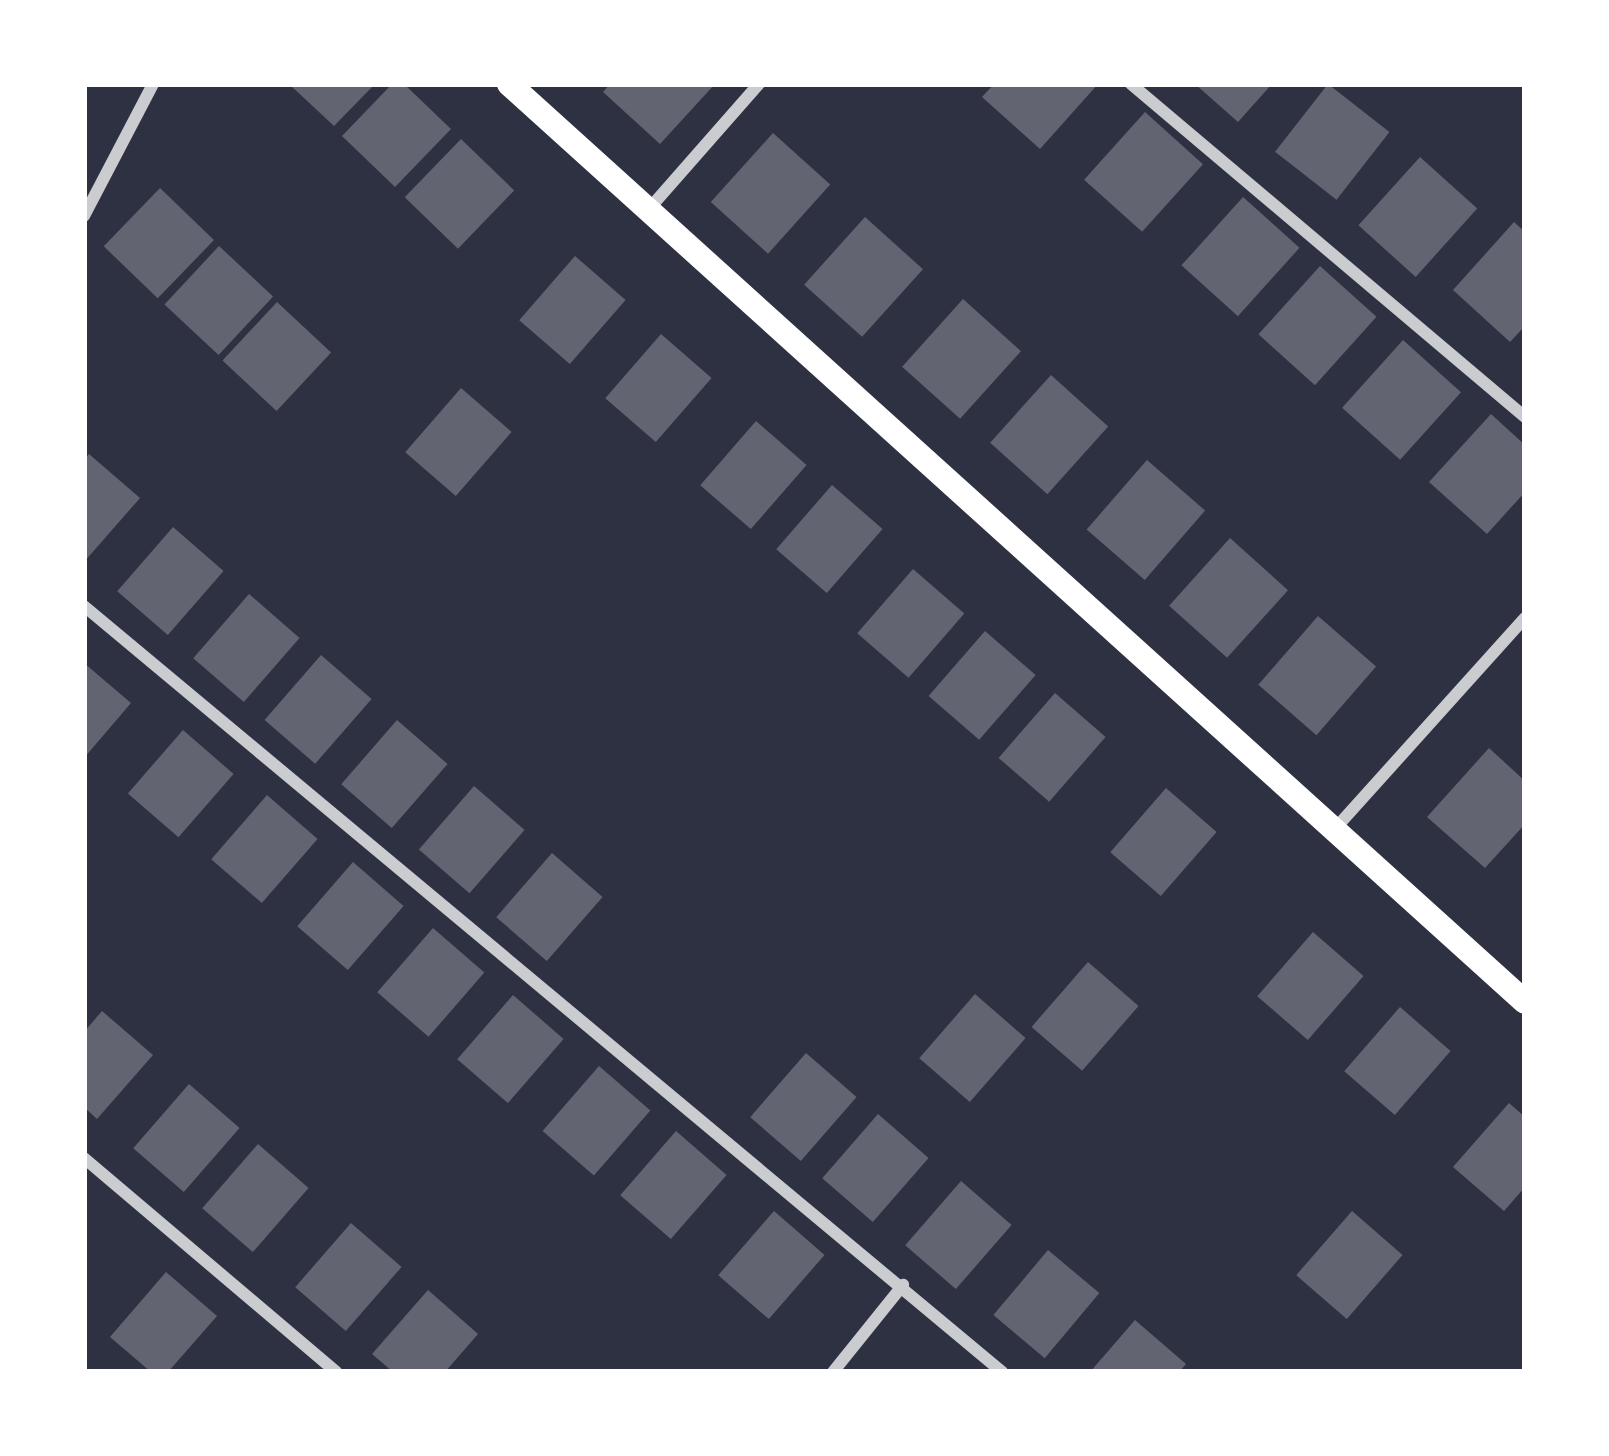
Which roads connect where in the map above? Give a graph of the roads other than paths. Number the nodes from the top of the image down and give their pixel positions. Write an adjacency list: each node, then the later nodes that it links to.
1 (153, 84): 6 (street)
2 (509, 84): 5 (main road)
3 (759, 84): 5 (street)
4 (1131, 84): 7 (street)
5 (646, 212): 10 (main road)
6 (84, 216)
7 (1525, 417)
8 (84, 606): 13 (street)
9 (1525, 618): 10 (street)
10 (1332, 833): 11 (main road)
11 (1525, 1002)
12 (84, 1158): 14 (street)
13 (903, 1285): 15 (street); 16 (street)
14 (336, 1372)
15 (833, 1372)
16 (1002, 1372)

